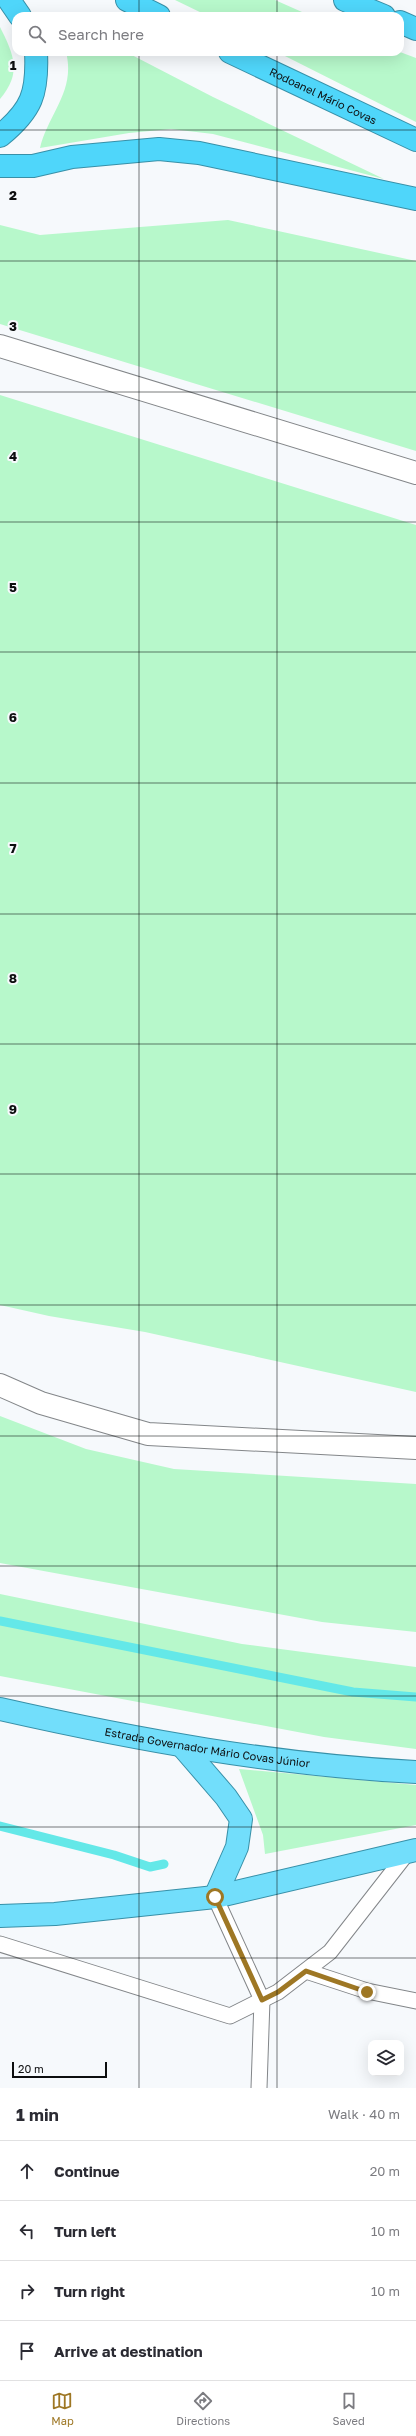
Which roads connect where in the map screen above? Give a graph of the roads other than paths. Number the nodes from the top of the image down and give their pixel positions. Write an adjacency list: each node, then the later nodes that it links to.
1 (9, 0): 4 (highway)
2 (127, 0): 5 (highway)
3 (345, 0): 6 (highway)
4 (17, 12)
5 (151, 12)
6 (374, 12)
7 (404, 24): 8 (highway)
8 (416, 29)
9 (36, 56): 11 (highway)
10 (238, 56): 12 (highway, Rodoanel Mário Covas)
11 (0, 136)
12 (416, 140)
13 (0, 166): 14 (highway)
14 (416, 199)
15 (0, 346): 16 (street)
16 (416, 473)
17 (0, 1385): 18 (street)
18 (416, 1448)
19 (0, 1709): 20 (highway, Estrada Governador Mário Covas Júnior)
20 (182, 1746): 21 (highway, Estrada Governador Mário Covas Júnior); 23 (highway)
21 (416, 1772)
22 (412, 1851): 23 (highway); 26 (lane)
23 (215, 1897): 24 (highway); 27 (lane)
24 (0, 1916)
25 (0, 1944): 27 (lane)
26 (306, 1971): 27 (lane); 28 (lane)
27 (262, 2000): 29 (lane)
28 (416, 2001)
29 (259, 2088)

